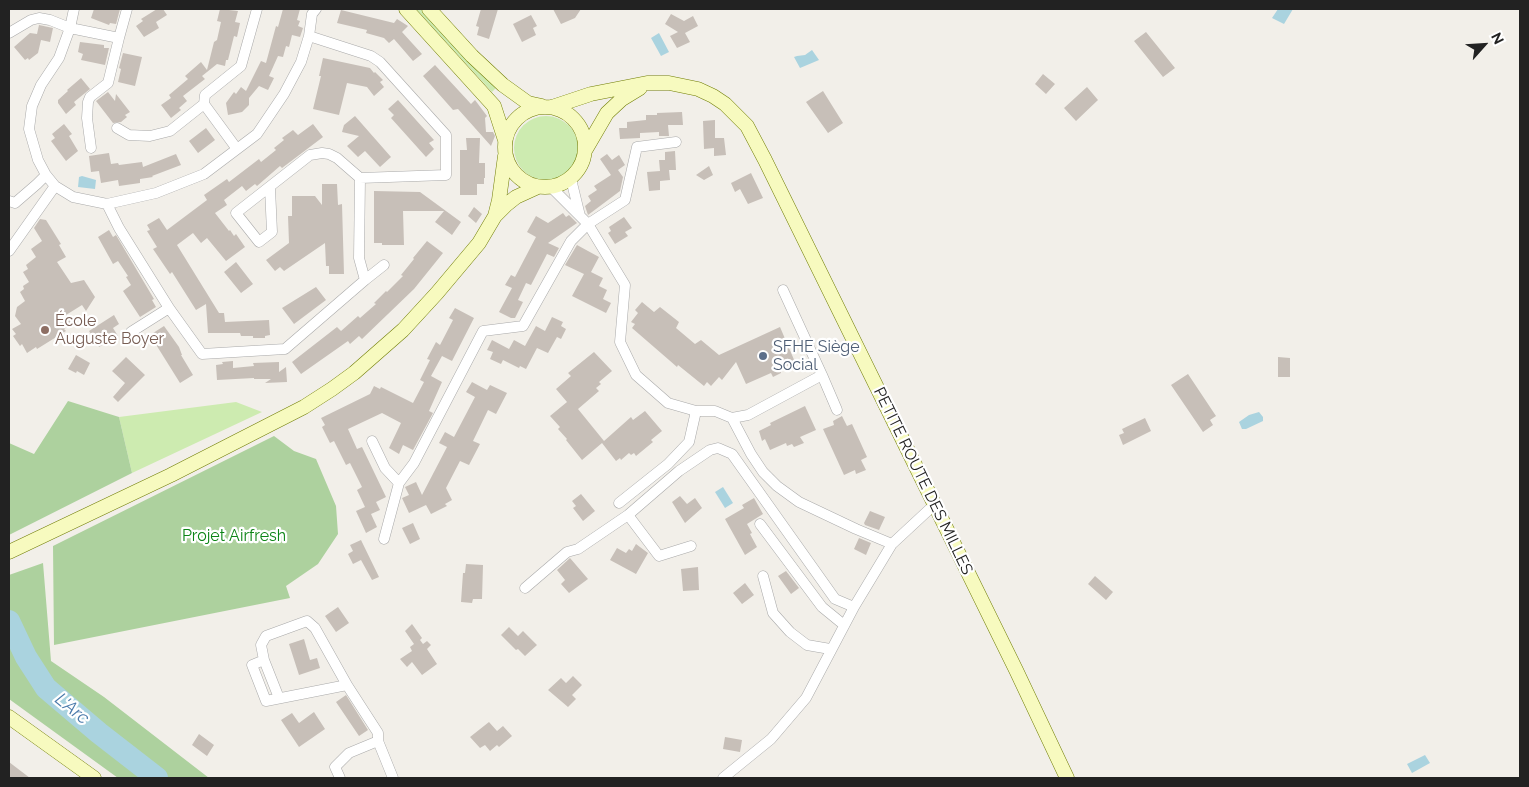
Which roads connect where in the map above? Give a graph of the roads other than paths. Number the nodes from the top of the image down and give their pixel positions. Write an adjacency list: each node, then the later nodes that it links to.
1 (74, 9): 7 (street)
2 (127, 9): 10 (street)
3 (257, 9): 12 (street)
4 (316, 9): 9 (street)
5 (405, 9): 15 (main road)
6 (429, 9): 13 (main road)
7 (70, 28): 8 (street); 10 (street); 21 (street)
8 (9, 34)
9 (309, 36): 18 (street); 22 (street)
10 (119, 38): 17 (street)
11 (647, 84): 13 (main road, PETITE ROUTE DES MILLES); 19 (main road); 45 (main road, PETITE ROUTE DES MILLES)
12 (204, 104): 14 (street); 18 (street)
13 (547, 107): 15 (main road); 19 (main road)
14 (117, 128)
15 (505, 140): 20 (main road)
16 (676, 142): 31 (street)
17 (91, 148)
18 (237, 149): 28 (street)
19 (586, 149): 23 (main road)
20 (505, 155): 26 (main road); 29 (main road)
21 (46, 175): 24 (street); 27 (street)
22 (360, 178): 25 (street); 34 (street)
23 (571, 179): 26 (main road); 30 (street)
24 (55, 186): 28 (street); 32 (street)
25 (270, 188): 25 (street)
26 (545, 188): 29 (main road); 30 (street)
27 (9, 201)
28 (107, 204): 36 (street)
29 (495, 216): 51 (main road)
30 (580, 216): 31 (street)
31 (588, 224): 40 (street); 43 (street)
32 (9, 251)
33 (384, 265): 34 (street)
34 (365, 280): 36 (street)
35 (783, 290): 38 (street)
36 (169, 308): 37 (street)
37 (131, 332)
38 (822, 375): 39 (street); 41 (street)
39 (837, 410)
40 (696, 412): 41 (street); 44 (street)
41 (732, 418): 49 (street)
42 (372, 441): 43 (street)
43 (399, 483): 48 (street)
44 (619, 503)
45 (934, 505): 49 (street); 64 (main road, PETITE ROUTE DES MILLES)
46 (628, 515): 50 (street); 53 (street); 54 (street)
47 (760, 524): 55 (street)
48 (384, 540)
49 (892, 544): 54 (street)
50 (691, 546)
51 (9, 552)
52 (763, 576): 56 (street)
53 (525, 588)
54 (854, 607): 55 (street)
55 (844, 626): 56 (street)
56 (830, 649): 63 (street)
57 (347, 685): 57 (street); 59 (street)
58 (9, 717): 60 (main road)
59 (378, 741): 61 (street); 62 (street)
60 (94, 778)
61 (340, 778)
62 (393, 778)
63 (723, 778)
64 (1067, 778)

